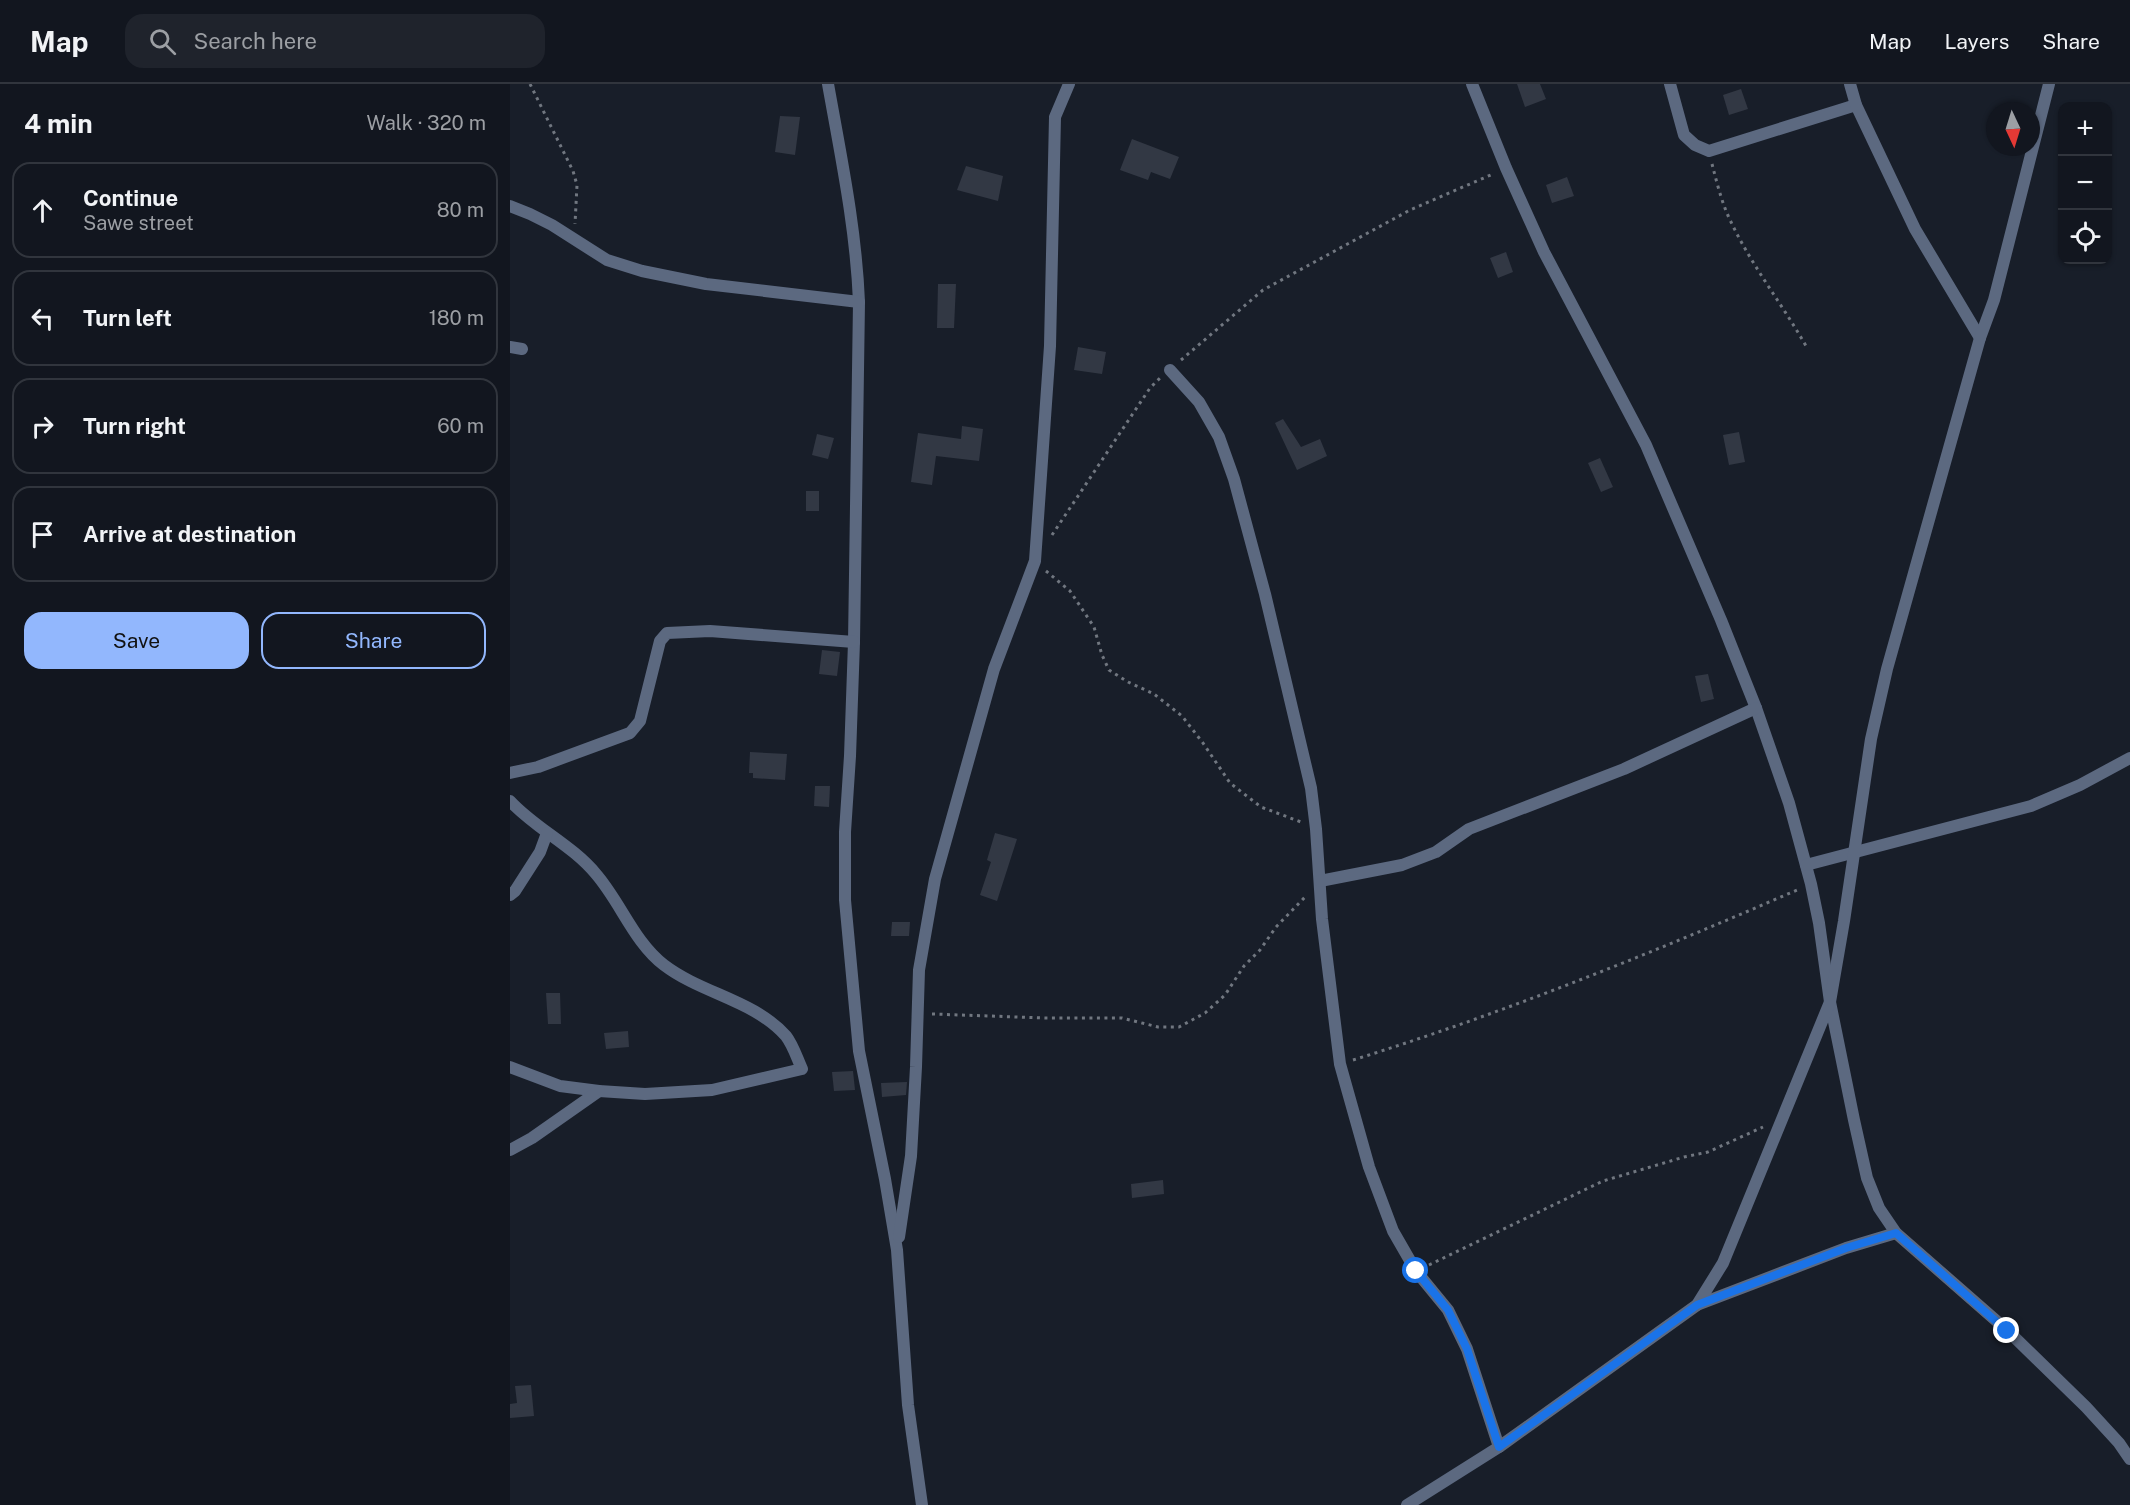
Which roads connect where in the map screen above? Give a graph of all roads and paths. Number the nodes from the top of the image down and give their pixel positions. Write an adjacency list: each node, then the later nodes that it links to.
1 (530, 84): 12 (path)
2 (828, 84): 13 (street)
3 (1069, 84): 17 (street)
4 (1472, 84): 10 (street)
5 (1670, 84): 9 (street)
6 (1850, 84): 8 (street)
7 (2049, 84): 14 (street)
8 (1856, 105): 9 (street); 14 (street)
9 (1709, 151): 15 (path)
10 (1506, 168): 16 (path); 19 (street)
11 (510, 206): 12 (street)
12 (573, 240): 13 (street)
13 (859, 302): 18 (street)
14 (1980, 338): 25 (street)
15 (1806, 346)
16 (1170, 370): 17 (path); 23 (street)
17 (1035, 561): 23 (path); 31 (street)
18 (854, 642): 21 (street); 38 (street)
19 (1756, 708): 26 (street); 27 (street)
20 (2130, 758): 25 (street)
21 (510, 773)
22 (510, 801): 24 (street)
23 (1316, 829): 27 (street)
24 (547, 833): 29 (street); 34 (street)
25 (1853, 853): 26 (street); 30 (street)
26 (1806, 865): 28 (street)
27 (1320, 881): 31 (path); 32 (street)
28 (1811, 884): 30 (street); 32 (path)
29 (510, 895)
30 (1830, 1002): 35 (street); 37 (street)
31 (918, 1014): 38 (street)
32 (1340, 1064): 39 (street)
33 (510, 1067): 34 (street)
34 (599, 1091): 36 (street)
35 (1784, 1118): 39 (path); 40 (street)
36 (510, 1150)
37 (1896, 1233): 40 (street); 42 (street)
38 (897, 1250): 43 (street)
39 (1416, 1271): 41 (street)
40 (1697, 1305): 41 (street)
41 (1499, 1447): 44 (street)
42 (2130, 1459)
43 (922, 1505)
44 (1407, 1505)

